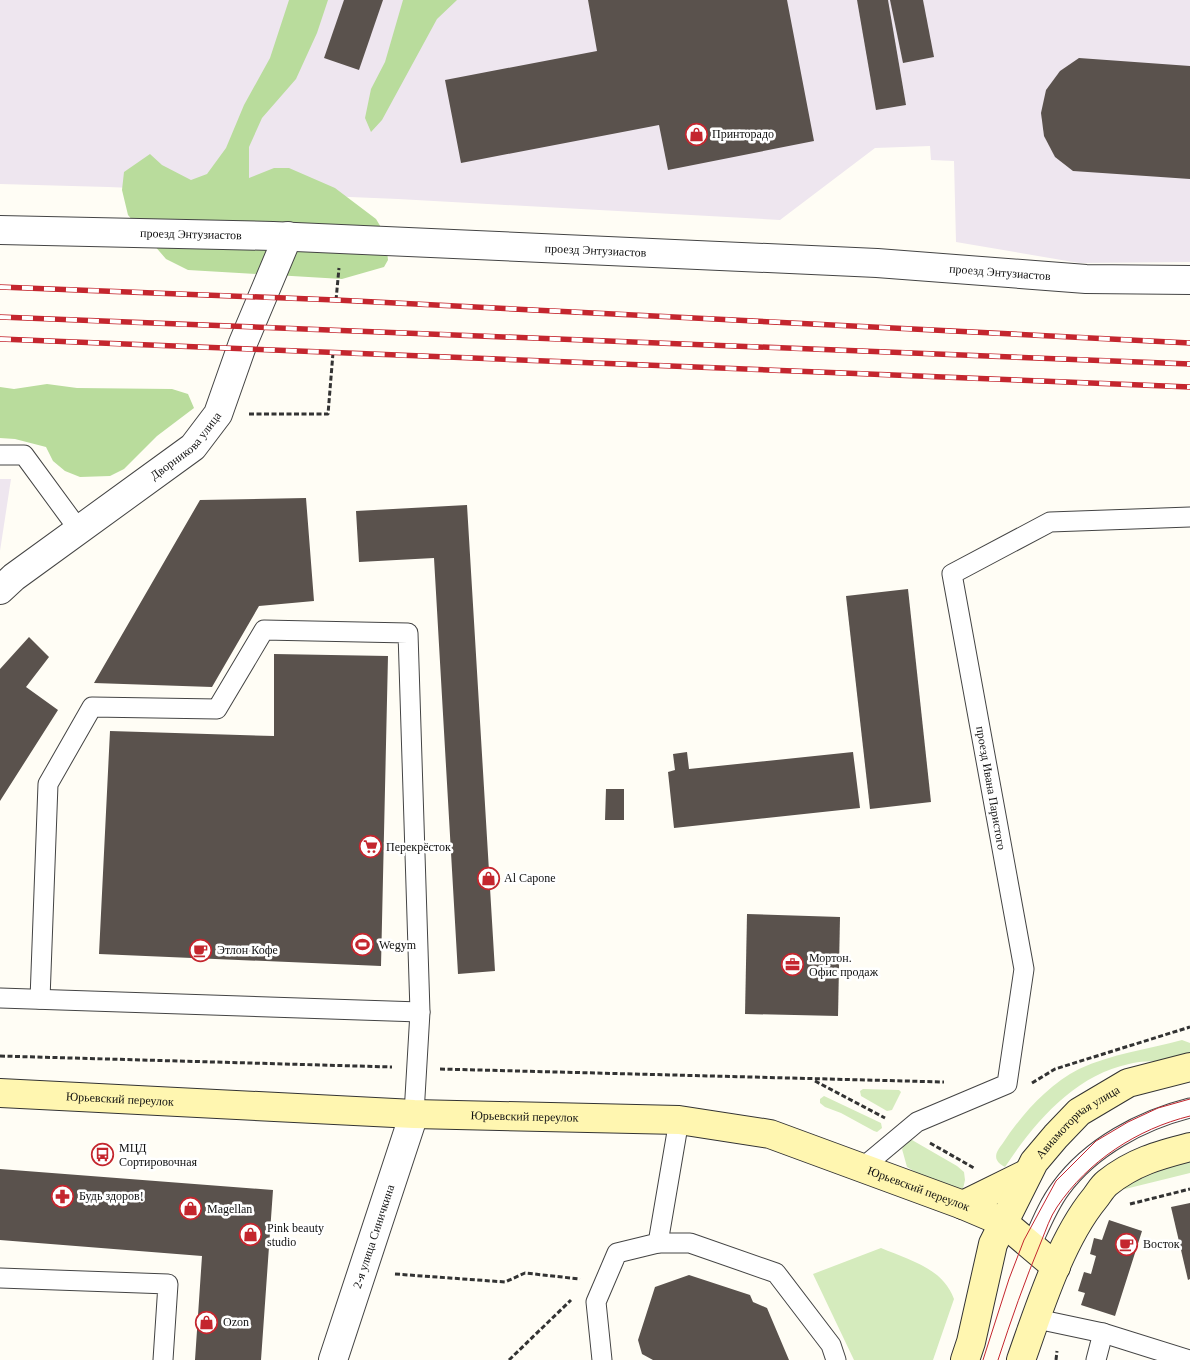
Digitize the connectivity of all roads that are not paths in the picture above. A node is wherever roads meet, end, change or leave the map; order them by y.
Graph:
1 (0, 230) edge
2 (288, 236) junction
3 (1190, 280) edge
4 (0, 455) edge
5 (1190, 517) edge
6 (79, 530) junction
7 (0, 590) edge
8 (0, 998) edge
9 (40, 999) junction
10 (420, 1012) junction
11 (1190, 1067) edge
12 (0, 1093) edge
13 (1190, 1108) edge
14 (414, 1114) junction
15 (679, 1120) junction
16 (1190, 1147) edge
17 (862, 1168) junction
18 (1028, 1173) junction
19 (964, 1205) junction
20 (1003, 1222) junction
21 (658, 1243) junction
22 (1031, 1246) junction
23 (1056, 1267) junction
24 (0, 1278) edge
25 (1037, 1318) junction
26 (1103, 1333) junction
27 (163, 1360) edge
28 (332, 1360) edge
29 (602, 1360) edge
30 (836, 1360) edge
31 (965, 1360) edge
32 (1021, 1360) edge
33 (1096, 1360) edge
34 (1189, 1360) edge

1 - 2 street, проезд Энтузиастов
2 - 3 street, проезд Энтузиастов
2 - 6 street, Дворникова улица
4 - 6 lane
5 - 17 lane, проезд Ивана Паристого
6 - 7 street, Дворникова улица
8 - 9 lane
9 - 10 lane
9 - 10 lane
10 - 14 lane
11 - 18 street, Авиамоторная улица
12 - 14 street, Юрьевский переулок
13 - 22 lane
14 - 15 street, Юрьевский переулок
14 - 28 street, 2-я улица Синичкина
15 - 17 street, Юрьевский переулок
15 - 21 lane
16 - 23 street
17 - 19 street, Юрьевский переулок
18 - 19 street, Юрьевский переулок
18 - 20 street, Авиамоторная улица
19 - 20 street
20 - 22 street
20 - 31 street, Авиамоторная улица
21 - 29 lane
21 - 30 lane
22 - 23 street
23 - 25 street
24 - 27 lane
25 - 26 lane
25 - 32 street
26 - 33 lane
26 - 34 lane

